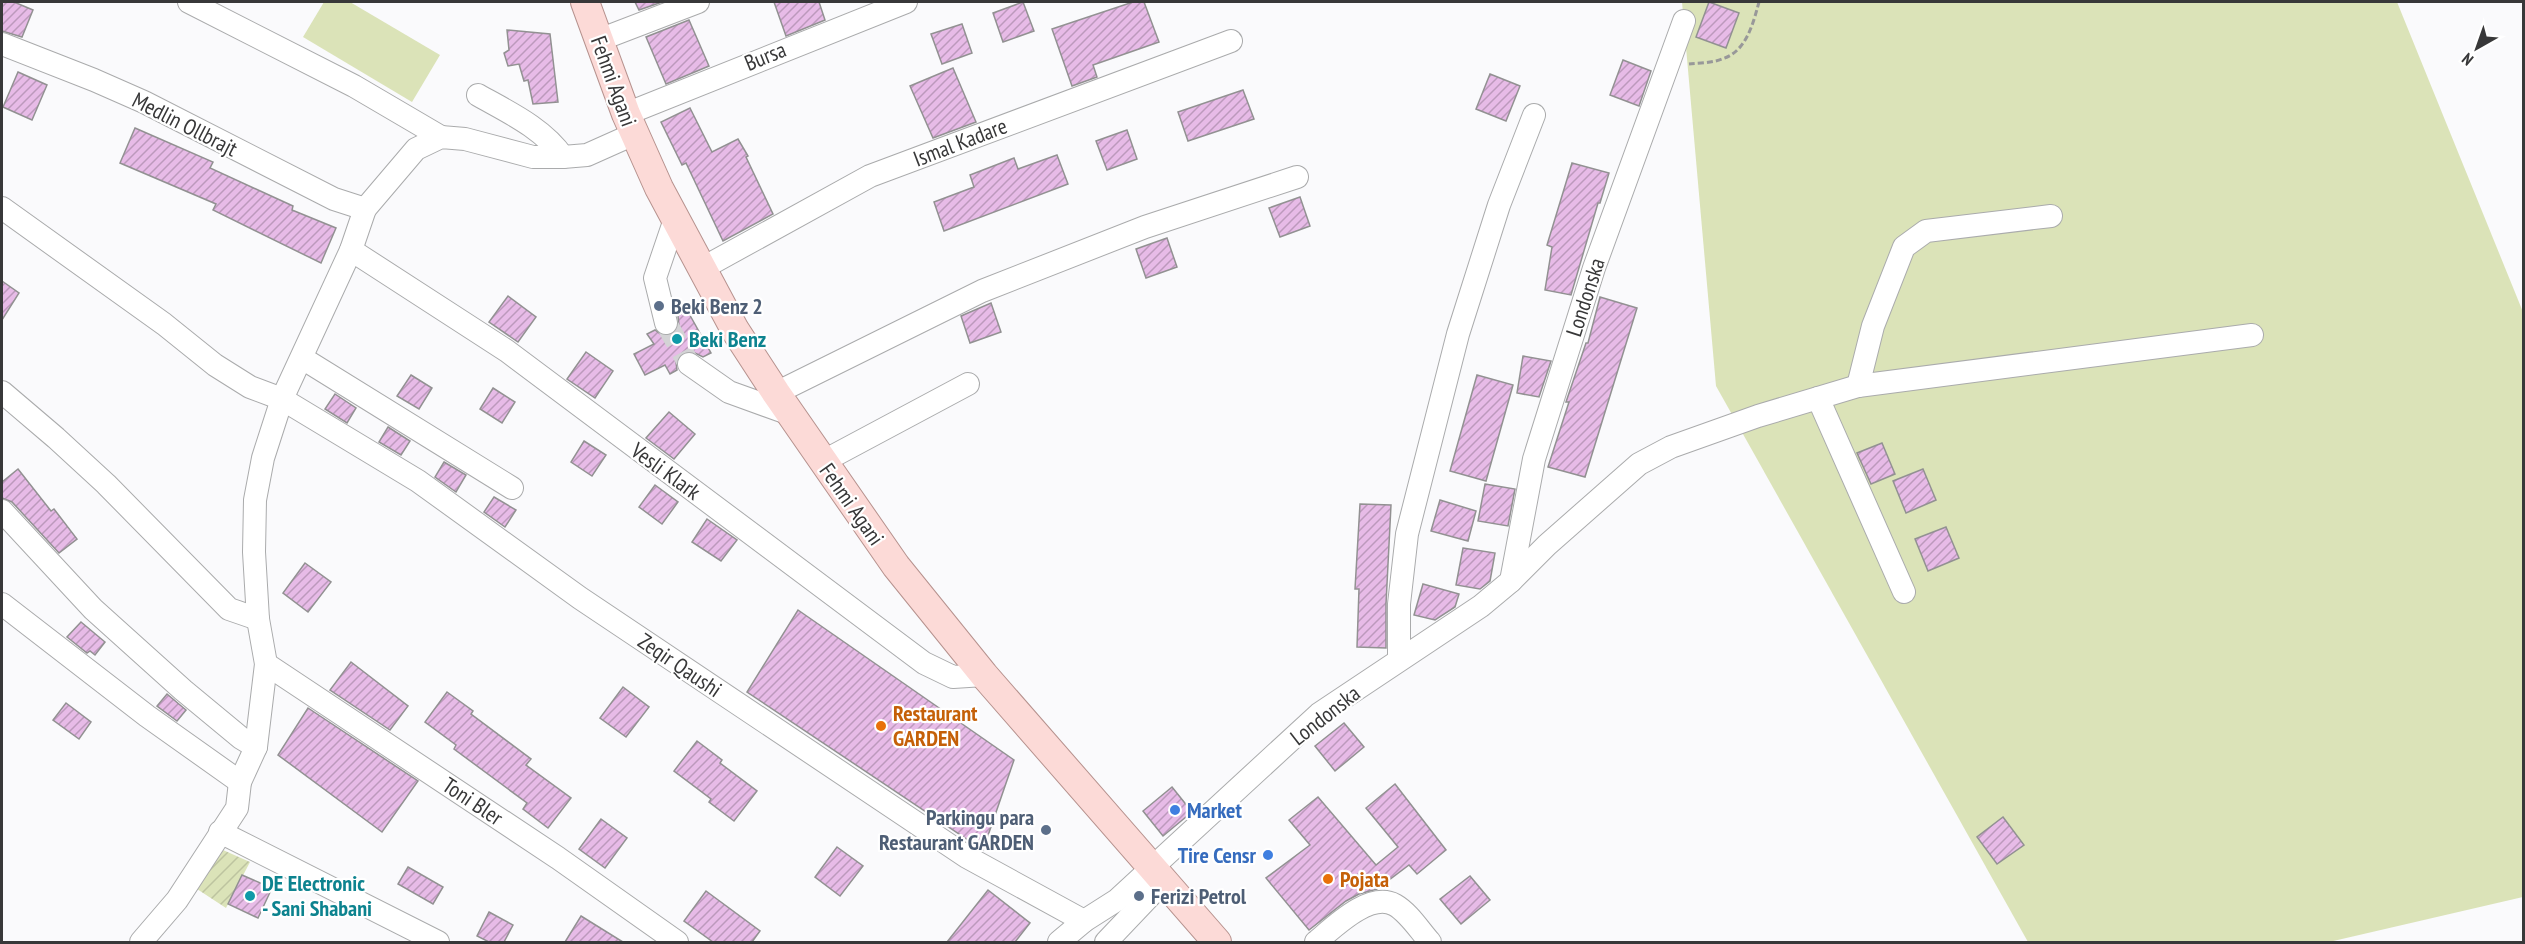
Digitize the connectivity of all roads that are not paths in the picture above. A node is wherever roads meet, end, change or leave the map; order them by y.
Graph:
1 (189, 2) edge
2 (585, 2) edge
3 (698, 2) edge
4 (906, 2) edge
5 (1684, 21) dead end
6 (599, 40) junction
7 (1231, 41) dead end
8 (2, 44) edge
9 (478, 96) dead end
10 (1534, 115) dead end
11 (630, 124) junction
12 (441, 136) junction
13 (563, 157) junction
14 (1297, 177) dead end
15 (2, 208) edge
16 (365, 209) junction
17 (2051, 216) dead end
18 (675, 219) junction
19 (351, 250) junction
20 (701, 269) junction
21 (666, 323) tunnel mouth
22 (2252, 335) dead end
23 (302, 358) junction
24 (689, 364) tunnel mouth
25 (968, 384) dead end
26 (1858, 386) junction
27 (2, 392) edge
28 (1818, 398) junction
29 (282, 399) junction
30 (783, 404) junction
31 (822, 462) junction
32 (512, 488) dead end
33 (2, 511) edge
34 (1511, 581) junction
35 (1904, 592) dead end
36 (2, 604) edge
37 (258, 619) junction
38 (1399, 660) junction
39 (266, 664) junction
40 (984, 675) junction
41 (256, 747) junction
42 (240, 782) junction
43 (220, 832) junction
44 (1159, 875) junction
45 (1084, 921) junction
46 (141, 942) edge
47 (438, 942) edge
48 (677, 942) edge
49 (1059, 942) edge
50 (1106, 942) edge
51 (1216, 942) edge
52 (1316, 942) edge
53 (1430, 942) edge

1 - 12 street
2 - 6 main road, Fehmi Agani
3 - 6 street
4 - 11 street, Bursa
5 - 34 street, Londonska
6 - 11 main road, Fehmi Agani
7 - 20 street, Ismal Kadare
8 - 16 street, Medlin Ollbrajt
9 - 13 street
10 - 38 street
11 - 13 street, Bursa
11 - 18 main road, Fehmi Agani
12 - 13 street, Bursa
12 - 16 street
14 - 30 street
15 - 29 street, Zeqir Qaushi
16 - 19 street
17 - 26 street
18 - 20 main road, Fehmi Agani
18 - 21 street
19 - 23 street
19 - 40 street, Vesli Klark
20 - 30 main road, Fehmi Agani
22 - 26 street, Londonska
23 - 29 street
23 - 32 street
24 - 30 street
25 - 31 street
26 - 28 street, Londonska
27 - 37 street
28 - 34 street, Londonska
28 - 35 street
29 - 37 street
29 - 45 street, Zeqir Qaushi
30 - 31 main road, Fehmi Agani
31 - 40 main road, Fehmi Agani
33 - 41 street
34 - 38 street, Londonska
36 - 42 street
37 - 39 street
38 - 44 street, Londonska
39 - 41 street
39 - 48 street, Toni Bler
40 - 44 main road, Fehmi Agani
41 - 42 street
42 - 43 street
43 - 46 street
43 - 47 street
44 - 45 street
44 - 50 street
44 - 51 main road, Fehmi Agani
45 - 49 street
52 - 53 street

